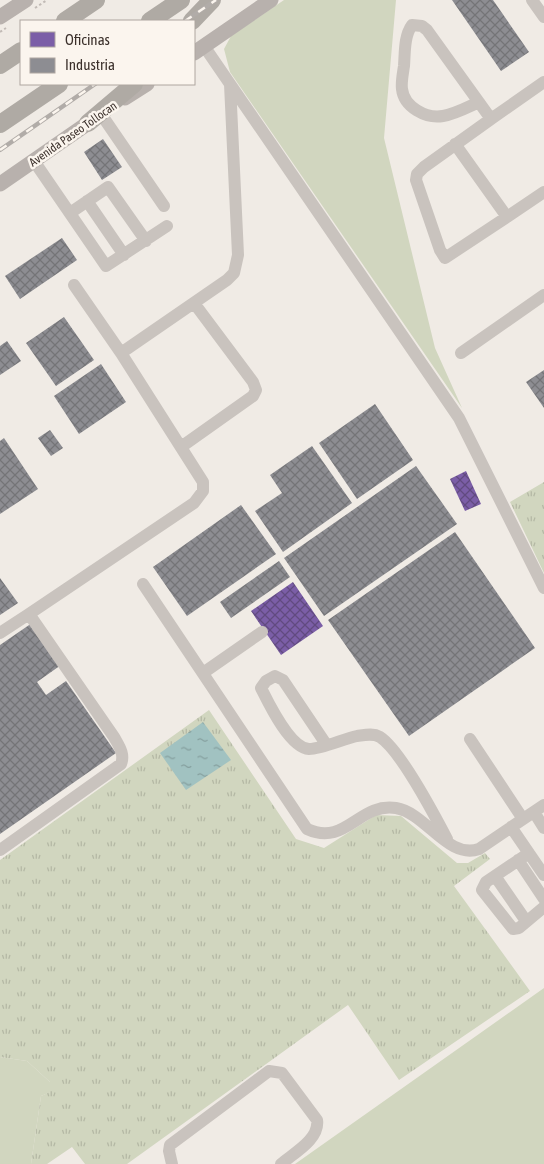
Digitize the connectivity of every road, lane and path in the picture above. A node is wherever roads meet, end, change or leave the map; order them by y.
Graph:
1 (26, 0) edge
2 (96, 0) edge
3 (181, 0) edge
4 (212, 0) edge
5 (271, 0) edge
6 (532, 0) edge
7 (544, 17) edge
8 (0, 18) edge
9 (66, 20) edge
10 (151, 20) edge
11 (193, 20) edge
12 (199, 50) edge
13 (20, 52) edge
14 (0, 65) edge
15 (544, 82) edge
16 (230, 84) junction
17 (58, 85) edge
18 (133, 85) edge
19 (145, 85) edge
20 (479, 102) junction
21 (94, 119) junction
22 (491, 119) junction
23 (0, 124) edge
24 (455, 144) junction
25 (34, 161) junction
26 (0, 184) edge
27 (544, 192) edge
28 (87, 202) junction
29 (164, 206) dead end
30 (70, 213) junction
31 (507, 217) junction
32 (167, 226) dead end
33 (146, 241) junction
34 (124, 255) junction
35 (74, 285) dead end
36 (544, 295) edge
37 (194, 303) junction
38 (121, 353) junction
39 (461, 353) dead end
40 (181, 447) junction
41 (143, 584) dead end
42 (544, 588) edge
43 (29, 614) junction
44 (262, 632) dead end
45 (0, 633) edge
46 (203, 673) junction
47 (470, 739) dead end
48 (326, 744) junction
49 (534, 812) edge
50 (511, 827) junction
51 (544, 828) edge
52 (450, 843) junction
53 (0, 850) edge
54 (529, 853) junction
55 (518, 860) junction
56 (544, 875) edge
57 (495, 876) junction
58 (544, 899) edge
59 (544, 907) edge
60 (526, 921) junction
61 (172, 1164) edge
62 (281, 1164) edge

1 - 8 main road
2 - 9 highway
3 - 10 highway
4 - 11 highway
5 - 12 main road
6 - 7 street
12 - 16 street
13 - 14 highway
15 - 22 street
16 - 37 street
16 - 42 street
17 - 23 highway
18 - 21 highway
19 - 21 main road, Avenida Paseo Tollocan
20 - 20 street
20 - 22 street
21 - 25 main road, Avenida Paseo Tollocan
21 - 29 street
22 - 24 street
24 - 31 street
24 - 31 street
25 - 26 main road, Avenida Paseo Tollocan
25 - 30 street
27 - 31 street
28 - 30 street
28 - 33 street
28 - 34 street
30 - 34 street
32 - 33 street
33 - 34 street
35 - 38 street
36 - 39 street
37 - 38 street
37 - 40 street
38 - 40 street
40 - 43 street
41 - 46 street
43 - 45 street
43 - 53 street
44 - 46 street
46 - 52 street
47 - 49 street
48 - 48 street
48 - 52 street
49 - 50 street
49 - 51 street
50 - 52 street
50 - 54 street
54 - 55 street
54 - 56 street
55 - 57 street
55 - 58 street
57 - 60 street
57 - 60 street
59 - 60 street
61 - 62 street

